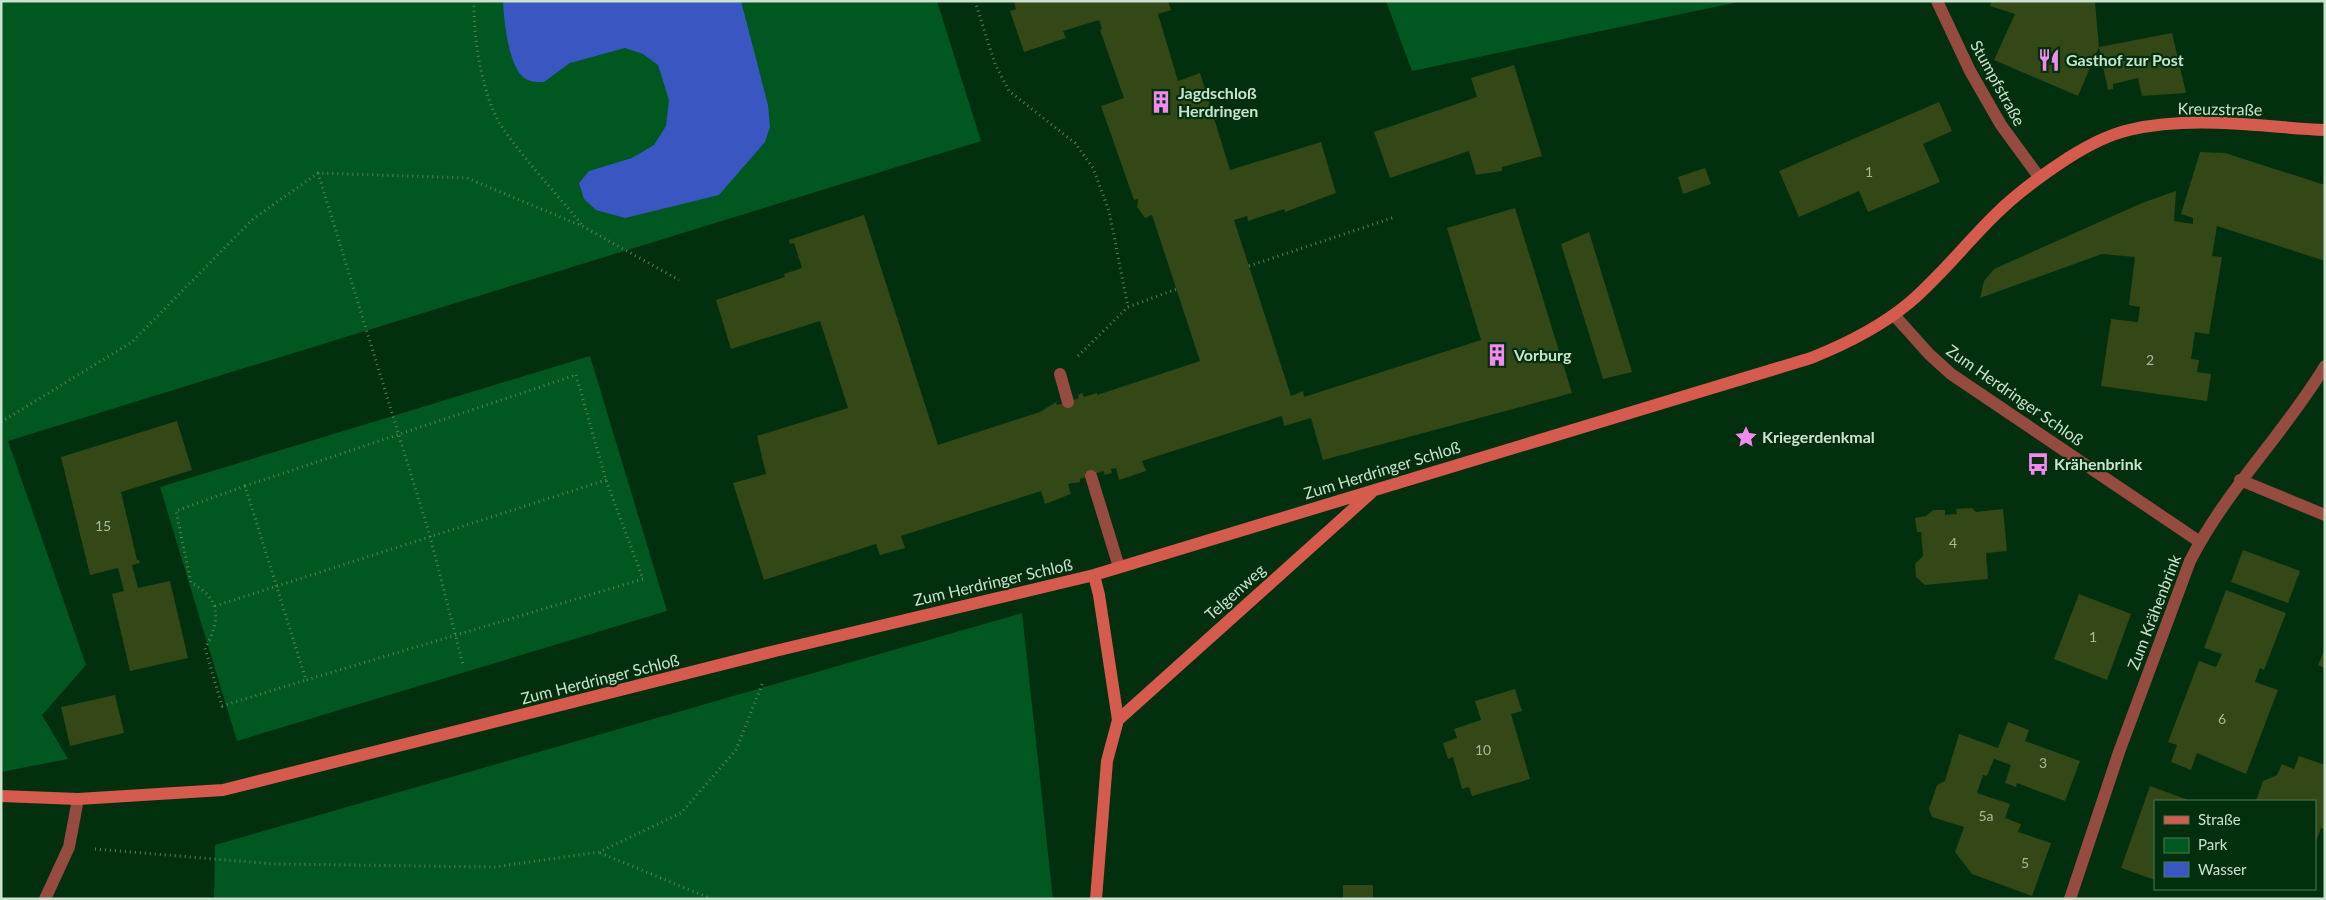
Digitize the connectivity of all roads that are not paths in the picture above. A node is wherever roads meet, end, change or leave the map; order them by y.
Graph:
1 (1937, 1) edge
2 (2325, 130) edge
3 (2039, 177) junction
4 (2014, 196) joint
5 (1894, 315) junction
6 (2325, 366) edge
7 (1060, 374) road end
8 (1068, 402) dead end
9 (1091, 476) dead end
10 (2240, 480) junction
11 (1375, 490) junction
12 (2325, 515) edge
13 (2200, 542) junction
14 (1119, 567) junction
15 (1094, 574) junction
16 (1118, 720) junction
17 (1, 796) edge
18 (78, 799) junction
19 (45, 899) edge
20 (1096, 899) edge
21 (2070, 899) edge

1 - 3 street, Stumpfstraße
2 - 3 main road, Kreuzstraße
3 - 4 main road, Kreuzstraße
4 - 5 main road, Zum Herdringer Schloß
5 - 11 main road, Zum Herdringer Schloß
5 - 13 street, Zum Herdringer Schloß
6 - 10 street, Zum Krähenbrink
7 - 8 street
9 - 14 street
10 - 12 street
10 - 13 street, Zum Krähenbrink
11 - 14 main road, Zum Herdringer Schloß
11 - 16 main road, Telgenweg
13 - 21 street, Zum Krähenbrink
14 - 15 main road, Zum Herdringer Schloß
15 - 16 main road
15 - 18 main road, Zum Herdringer Schloß
16 - 20 main road
17 - 18 main road, Zum Herdringer Schloß
18 - 19 street

